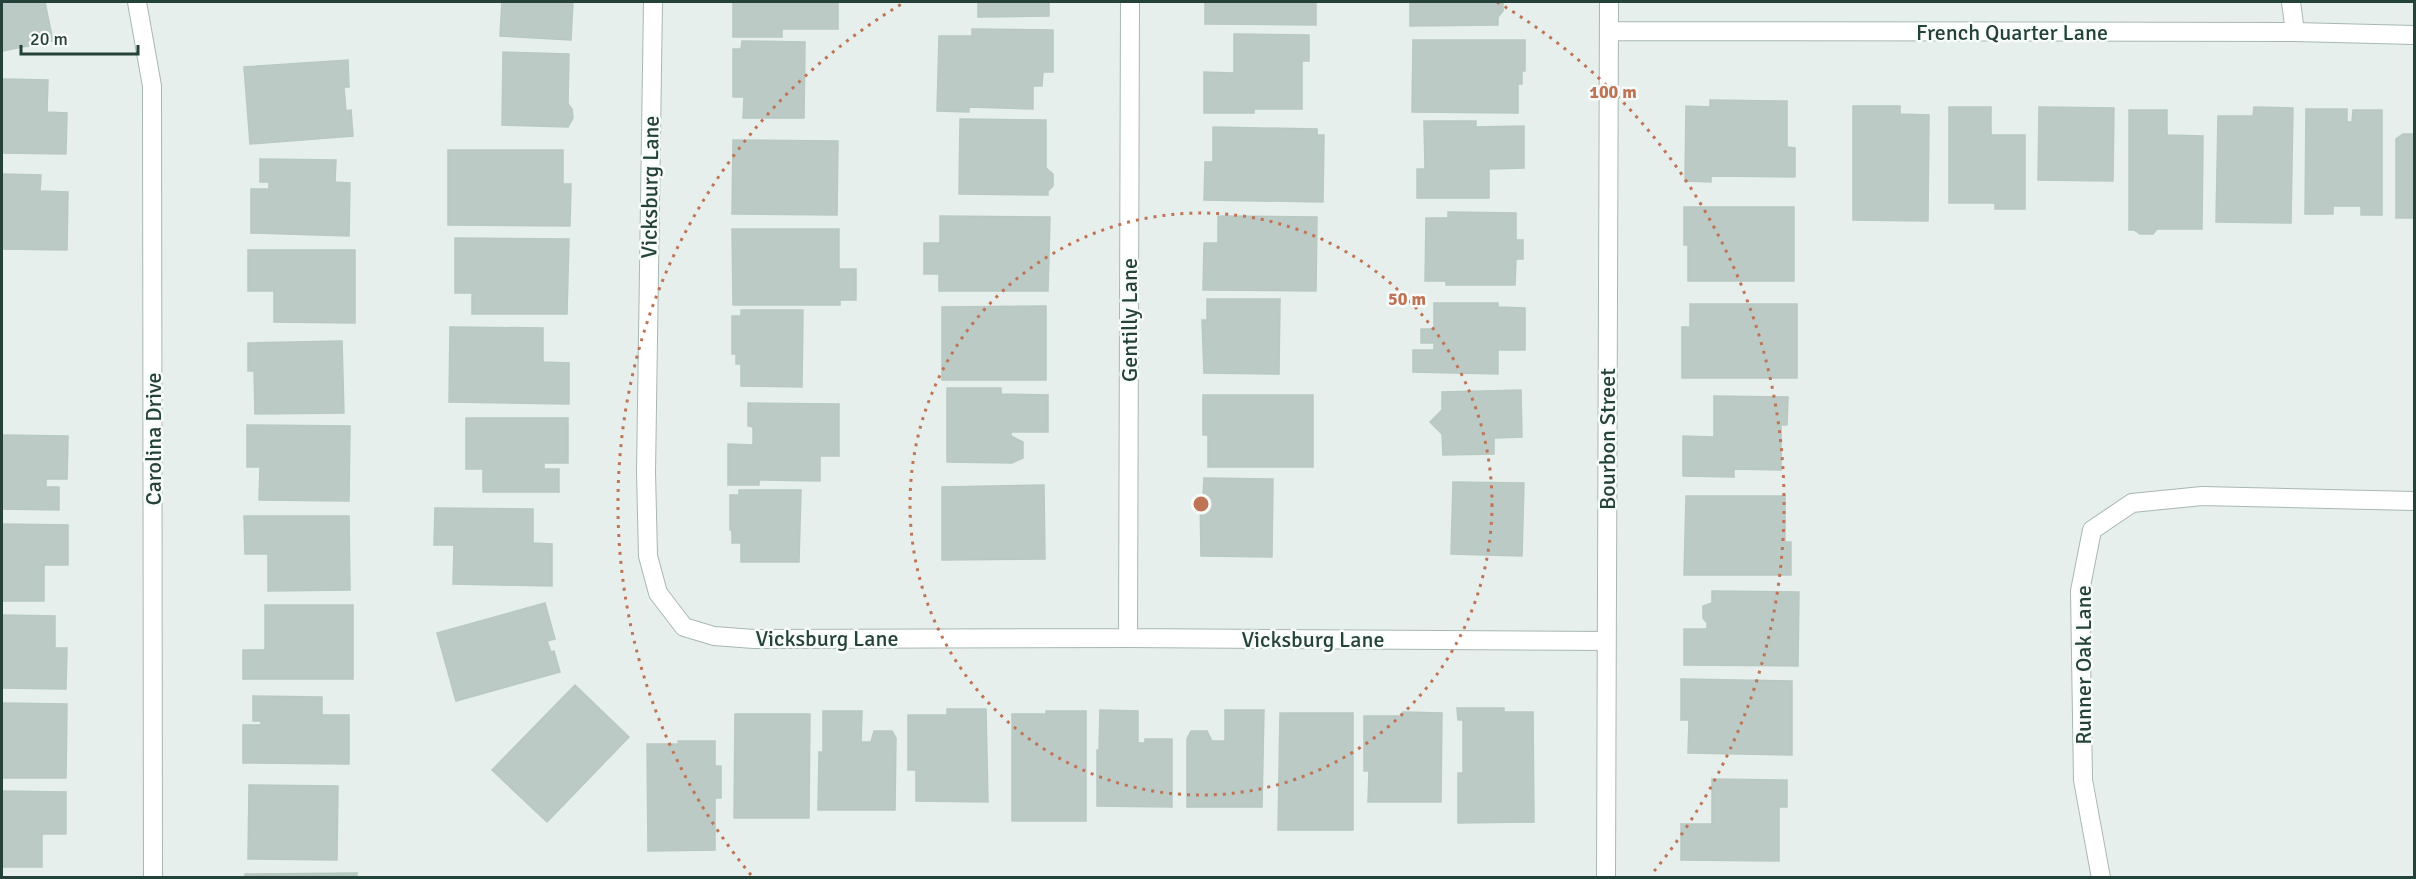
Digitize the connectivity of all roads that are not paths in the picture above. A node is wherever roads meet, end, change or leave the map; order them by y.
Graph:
1 (137, 2) edge
2 (653, 2) edge
3 (1130, 2) edge
4 (1609, 2) edge
5 (2291, 2) edge
6 (1609, 31) junction
7 (2295, 32) junction
8 (2415, 35) edge
9 (2415, 501) edge
10 (1128, 638) junction
11 (1606, 641) junction
12 (153, 878) edge
13 (1606, 878) edge
14 (2101, 878) edge

1 - 12 street, Carolina Drive
2 - 10 street, Vicksburg Lane
3 - 10 street, Gentilly Lane
4 - 6 street, Bourbon Street
5 - 7 street
6 - 7 street, French Quarter Lane
6 - 11 street, Bourbon Street
7 - 8 street, French Quarter Lane
9 - 14 street, Runner Oak Lane
10 - 11 street, Vicksburg Lane
11 - 13 street, Bourbon Street

